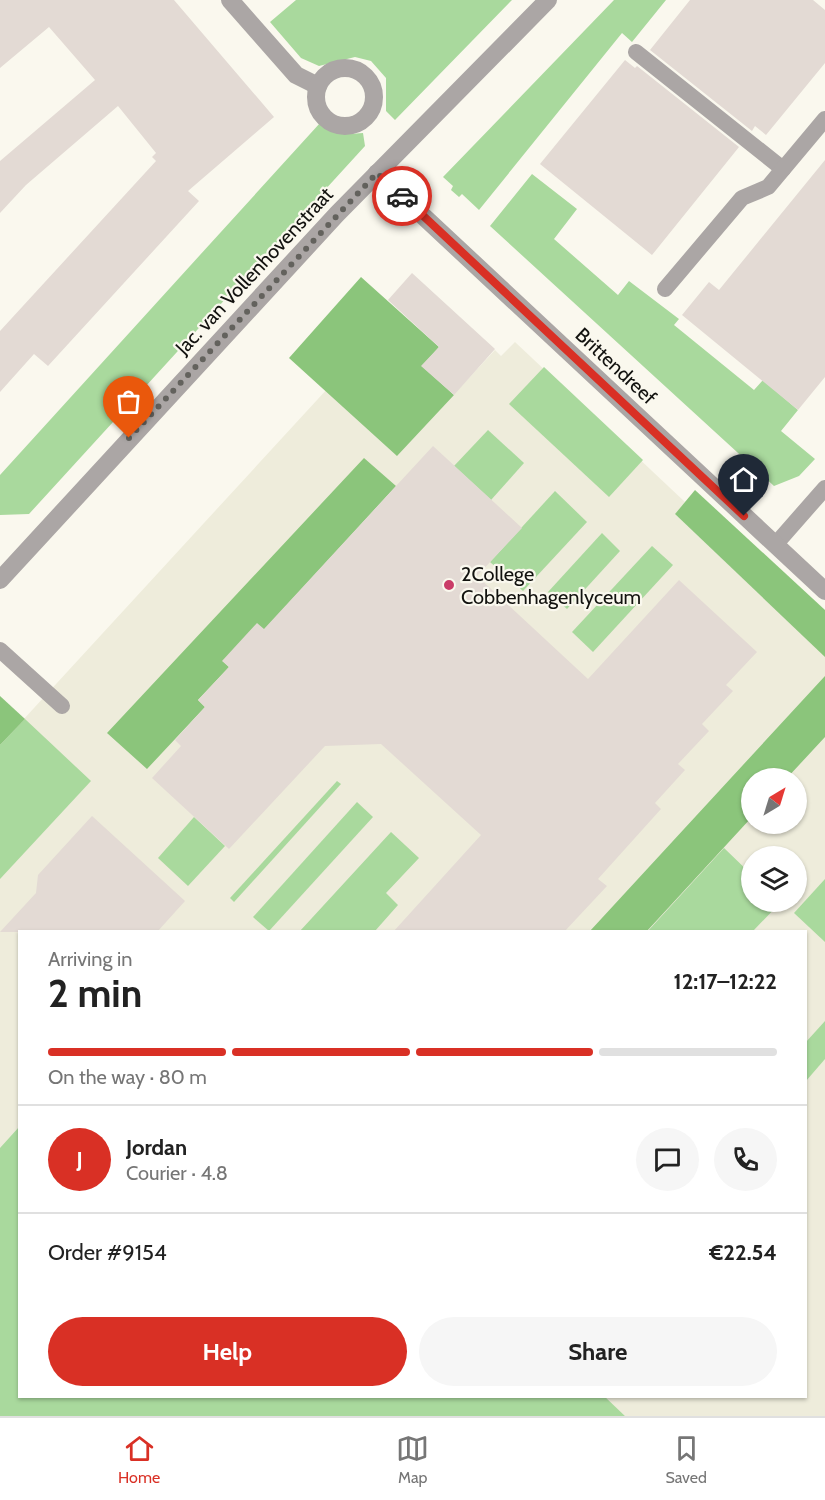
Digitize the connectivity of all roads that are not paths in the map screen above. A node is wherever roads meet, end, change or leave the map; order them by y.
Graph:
1 (230, 0) edge
2 (548, 0) edge
3 (636, 52) dead end
4 (318, 86) dead end
5 (825, 119) edge
6 (783, 169) junction
7 (377, 173) junction
8 (665, 289) dead end
9 (825, 488) edge
10 (775, 545) junction
11 (0, 553) edge
12 (13, 566) junction
13 (0, 580) edge
14 (825, 591) edge
15 (0, 650) edge
16 (62, 706) dead end

1 - 4 street
2 - 7 street, Jac. van Vollenhovenstraat
3 - 6 lane
5 - 6 lane
6 - 8 lane
7 - 10 street, Brittendreef
7 - 12 street, Jac. van Vollenhovenstraat
9 - 10 lane
10 - 14 street, Brittendreef
11 - 12 street
12 - 13 street, Jac. van Vollenhovenstraat
15 - 16 lane

